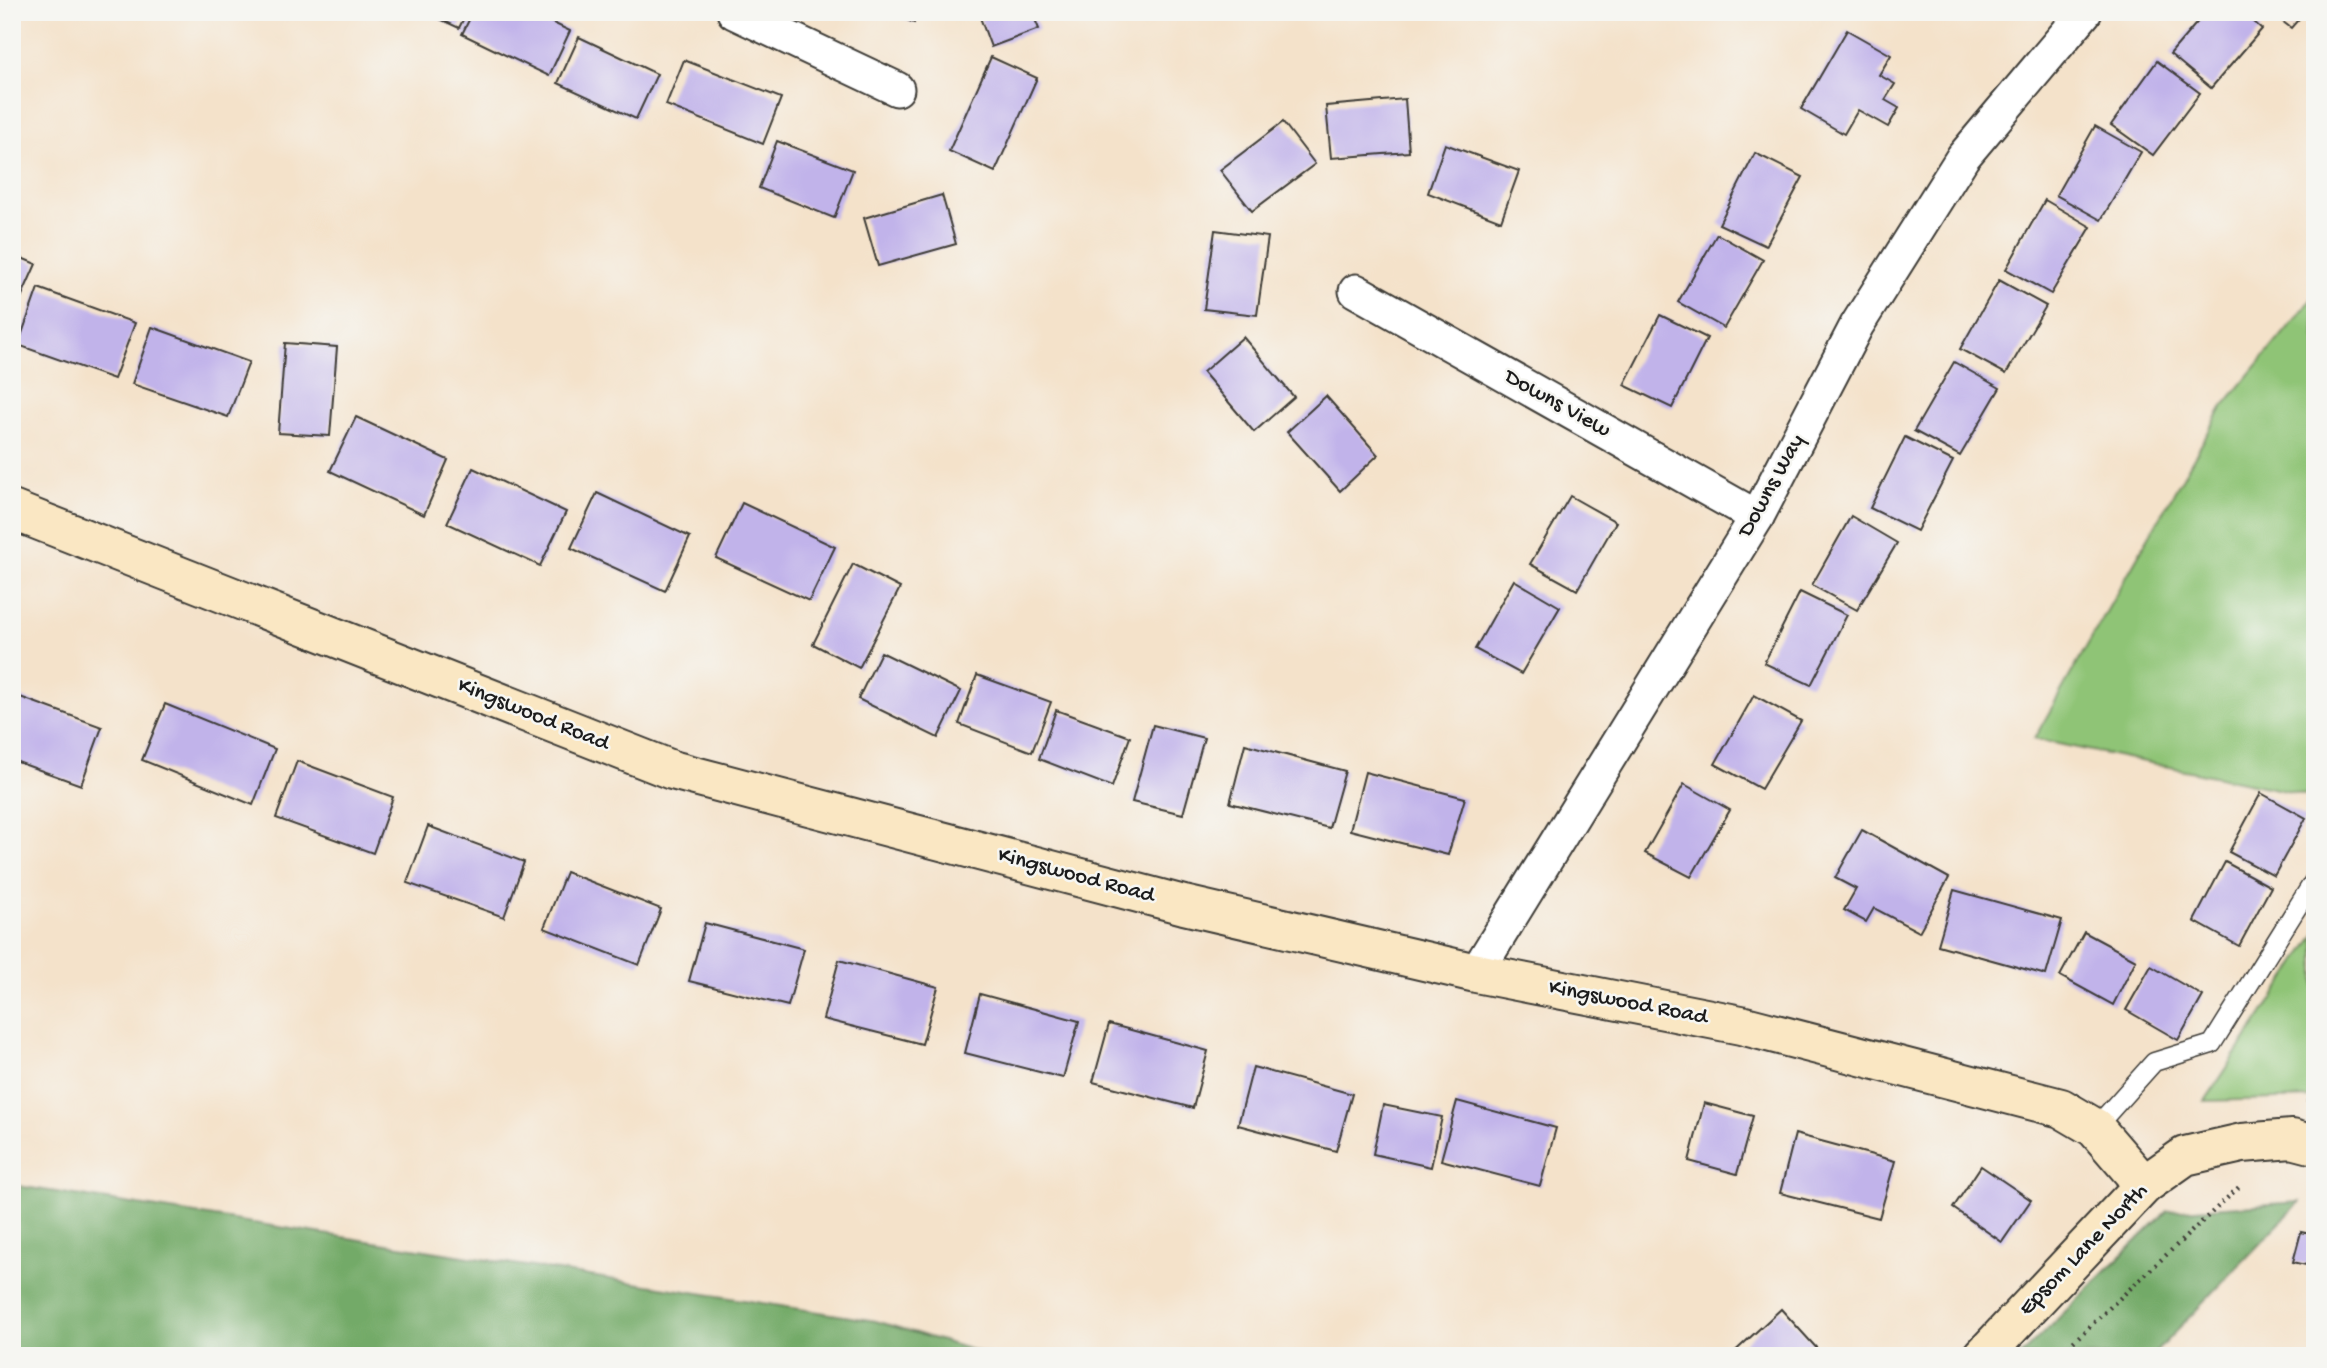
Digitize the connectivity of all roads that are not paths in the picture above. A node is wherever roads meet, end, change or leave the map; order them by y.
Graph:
1 (734, 12) edge
2 (2085, 12) edge
3 (897, 89) dead end
4 (1356, 292) dead end
5 (12, 510) edge
6 (1757, 517) junction
7 (2315, 880) edge
8 (1476, 973) junction
9 (2095, 1128) junction
10 (2315, 1145) edge
11 (2144, 1185) junction
12 (1983, 1356) edge

1 - 3 street
2 - 6 street, Downs Way
4 - 6 street, Downs View
5 - 8 street, Kingswood Road
6 - 8 street, Downs Way
7 - 9 lane
8 - 9 street, Kingswood Road
9 - 11 street, Kingswood Road
10 - 11 street, Epsom Lane North
11 - 12 street, Epsom Lane North

